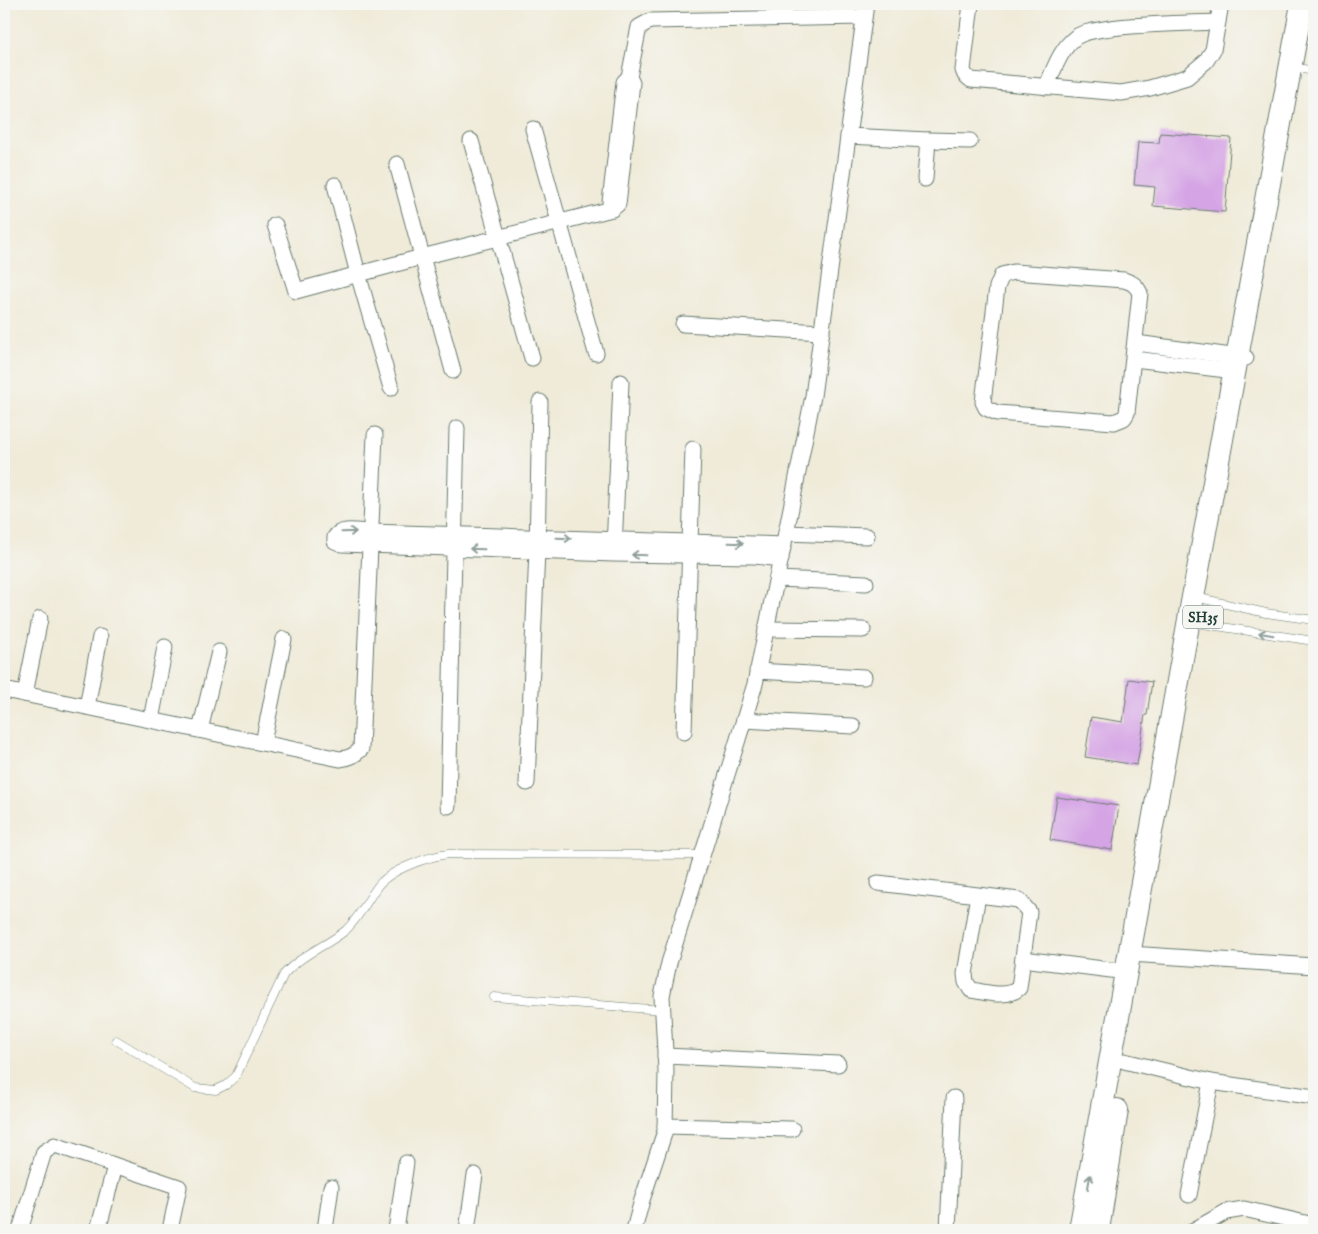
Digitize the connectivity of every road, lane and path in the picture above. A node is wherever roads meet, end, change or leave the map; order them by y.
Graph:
1 (971, 4) edge
2 (1221, 4) edge
3 (1302, 4) edge
4 (1312, 4) edge
5 (865, 10) edge
6 (1218, 22) junction
7 (1302, 69) edge
8 (1046, 87) junction
9 (533, 129) dead end
10 (848, 136) junction
11 (928, 140) junction
12 (471, 141) dead end
13 (970, 141) dead end
14 (397, 164) dead end
15 (925, 179) dead end
16 (335, 185) dead end
17 (560, 222) junction
18 (275, 225) dead end
19 (497, 238) junction
20 (422, 257) junction
21 (358, 274) junction
22 (684, 324) dead end
23 (822, 332) junction
24 (1136, 344) junction
25 (1183, 350) junction
26 (596, 353) dead end
27 (532, 358) dead end
28 (1134, 359) junction
29 (1240, 362) junction
30 (1182, 365) junction
31 (453, 371) dead end
32 (622, 382) dead end
33 (391, 388) dead end
34 (540, 402) dead end
35 (457, 428) dead end
36 (375, 435) dead end
37 (693, 449) dead end
38 (867, 536) dead end
39 (370, 538) junction
40 (455, 541) junction
41 (537, 544) junction
42 (783, 545) junction
43 (614, 547) junction
44 (688, 549) junction
45 (776, 579) junction
46 (866, 584) dead end
47 (1200, 598) junction
48 (40, 619) dead end
49 (1314, 620) edge
50 (1195, 623) junction
51 (766, 629) junction
52 (863, 630) dead end
53 (100, 637) dead end
54 (284, 638) dead end
55 (1314, 641) edge
56 (166, 647) dead end
57 (219, 652) dead end
58 (757, 671) junction
59 (864, 677) dead end
60 (4, 690) edge
61 (25, 694) junction
62 (87, 707) junction
63 (151, 720) junction
64 (744, 720) junction
65 (853, 726) dead end
66 (200, 730) junction
67 (684, 732) dead end
68 (263, 743) junction
69 (527, 783) dead end
70 (448, 806) dead end
71 (702, 855) junction
72 (878, 883) dead end
73 (978, 895) junction
74 (1023, 958) junction
75 (1132, 960) junction
76 (1314, 966) edge
77 (494, 996) dead end
78 (663, 1010) junction
79 (116, 1040) dead end
80 (665, 1056) junction
81 (1124, 1061) junction
82 (838, 1064) dead end
83 (1211, 1082) junction
84 (1314, 1097) edge
85 (954, 1098) dead end
86 (665, 1126) junction
87 (792, 1129) dead end
88 (406, 1163) dead end
89 (115, 1166) junction
90 (475, 1175) dead end
91 (331, 1187) dead end
92 (1189, 1195) dead end
93 (1314, 1225) edge
94 (20, 1230) edge
95 (98, 1230) edge
96 (170, 1230) edge
97 (325, 1230) edge
98 (396, 1230) edge
99 (467, 1230) edge
100 (634, 1230) edge
101 (948, 1230) edge
102 (1080, 1230) edge
103 (1098, 1230) edge
104 (1194, 1230) edge

1 - 8 street
2 - 6 street
3 - 7 main road
4 - 7 main road, SH35
5 - 10 street
5 - 17 street
6 - 8 street
6 - 8 street
7 - 29 main road, SH35
9 - 17 street
10 - 11 street
10 - 23 street
11 - 13 street
11 - 15 street
12 - 19 street
14 - 20 street
16 - 21 street
17 - 19 street
17 - 26 street
18 - 21 street
19 - 20 street
19 - 27 street
20 - 21 street
20 - 31 street
21 - 33 street
22 - 23 street
23 - 42 street
24 - 25 street
24 - 28 street
24 - 28 street
25 - 29 street
25 - 30 street
28 - 30 street
29 - 30 street
29 - 47 main road, SH35
32 - 43 street
34 - 41 street
35 - 40 street
36 - 39 street
37 - 44 street
38 - 42 street
39 - 40 street
39 - 68 street
40 - 41 street
40 - 70 street
41 - 43 street
41 - 69 street
42 - 44 street
42 - 45 street
43 - 44 street
44 - 67 street
45 - 46 street
45 - 51 street
47 - 49 lane
47 - 50 main road, SH35
48 - 61 street
55 -> 50 lane
50 - 75 main road, SH35
51 - 52 street
51 - 58 street
53 - 62 street
54 - 68 street
56 - 63 street
57 - 66 street
58 - 59 street
58 - 64 street
60 - 61 street
61 - 62 street
62 - 63 street
63 - 66 street
64 - 65 street
64 - 71 street
66 - 68 street
71 - 78 street
71 - 79 lane
72 - 73 street
73 - 74 street
73 - 74 street
74 - 75 street
75 - 76 street
75 - 81 main road, SH35
102 -> 75 main road
77 - 78 lane
78 - 80 street
80 - 82 street
80 - 86 street
81 - 83 street
81 - 103 main road, SH35
83 - 84 street
83 - 92 street
85 - 101 street
86 - 87 street
86 - 100 street
88 - 98 street
89 - 94 street
89 - 95 street
89 - 96 street
90 - 99 street
91 - 97 street
93 - 104 street

